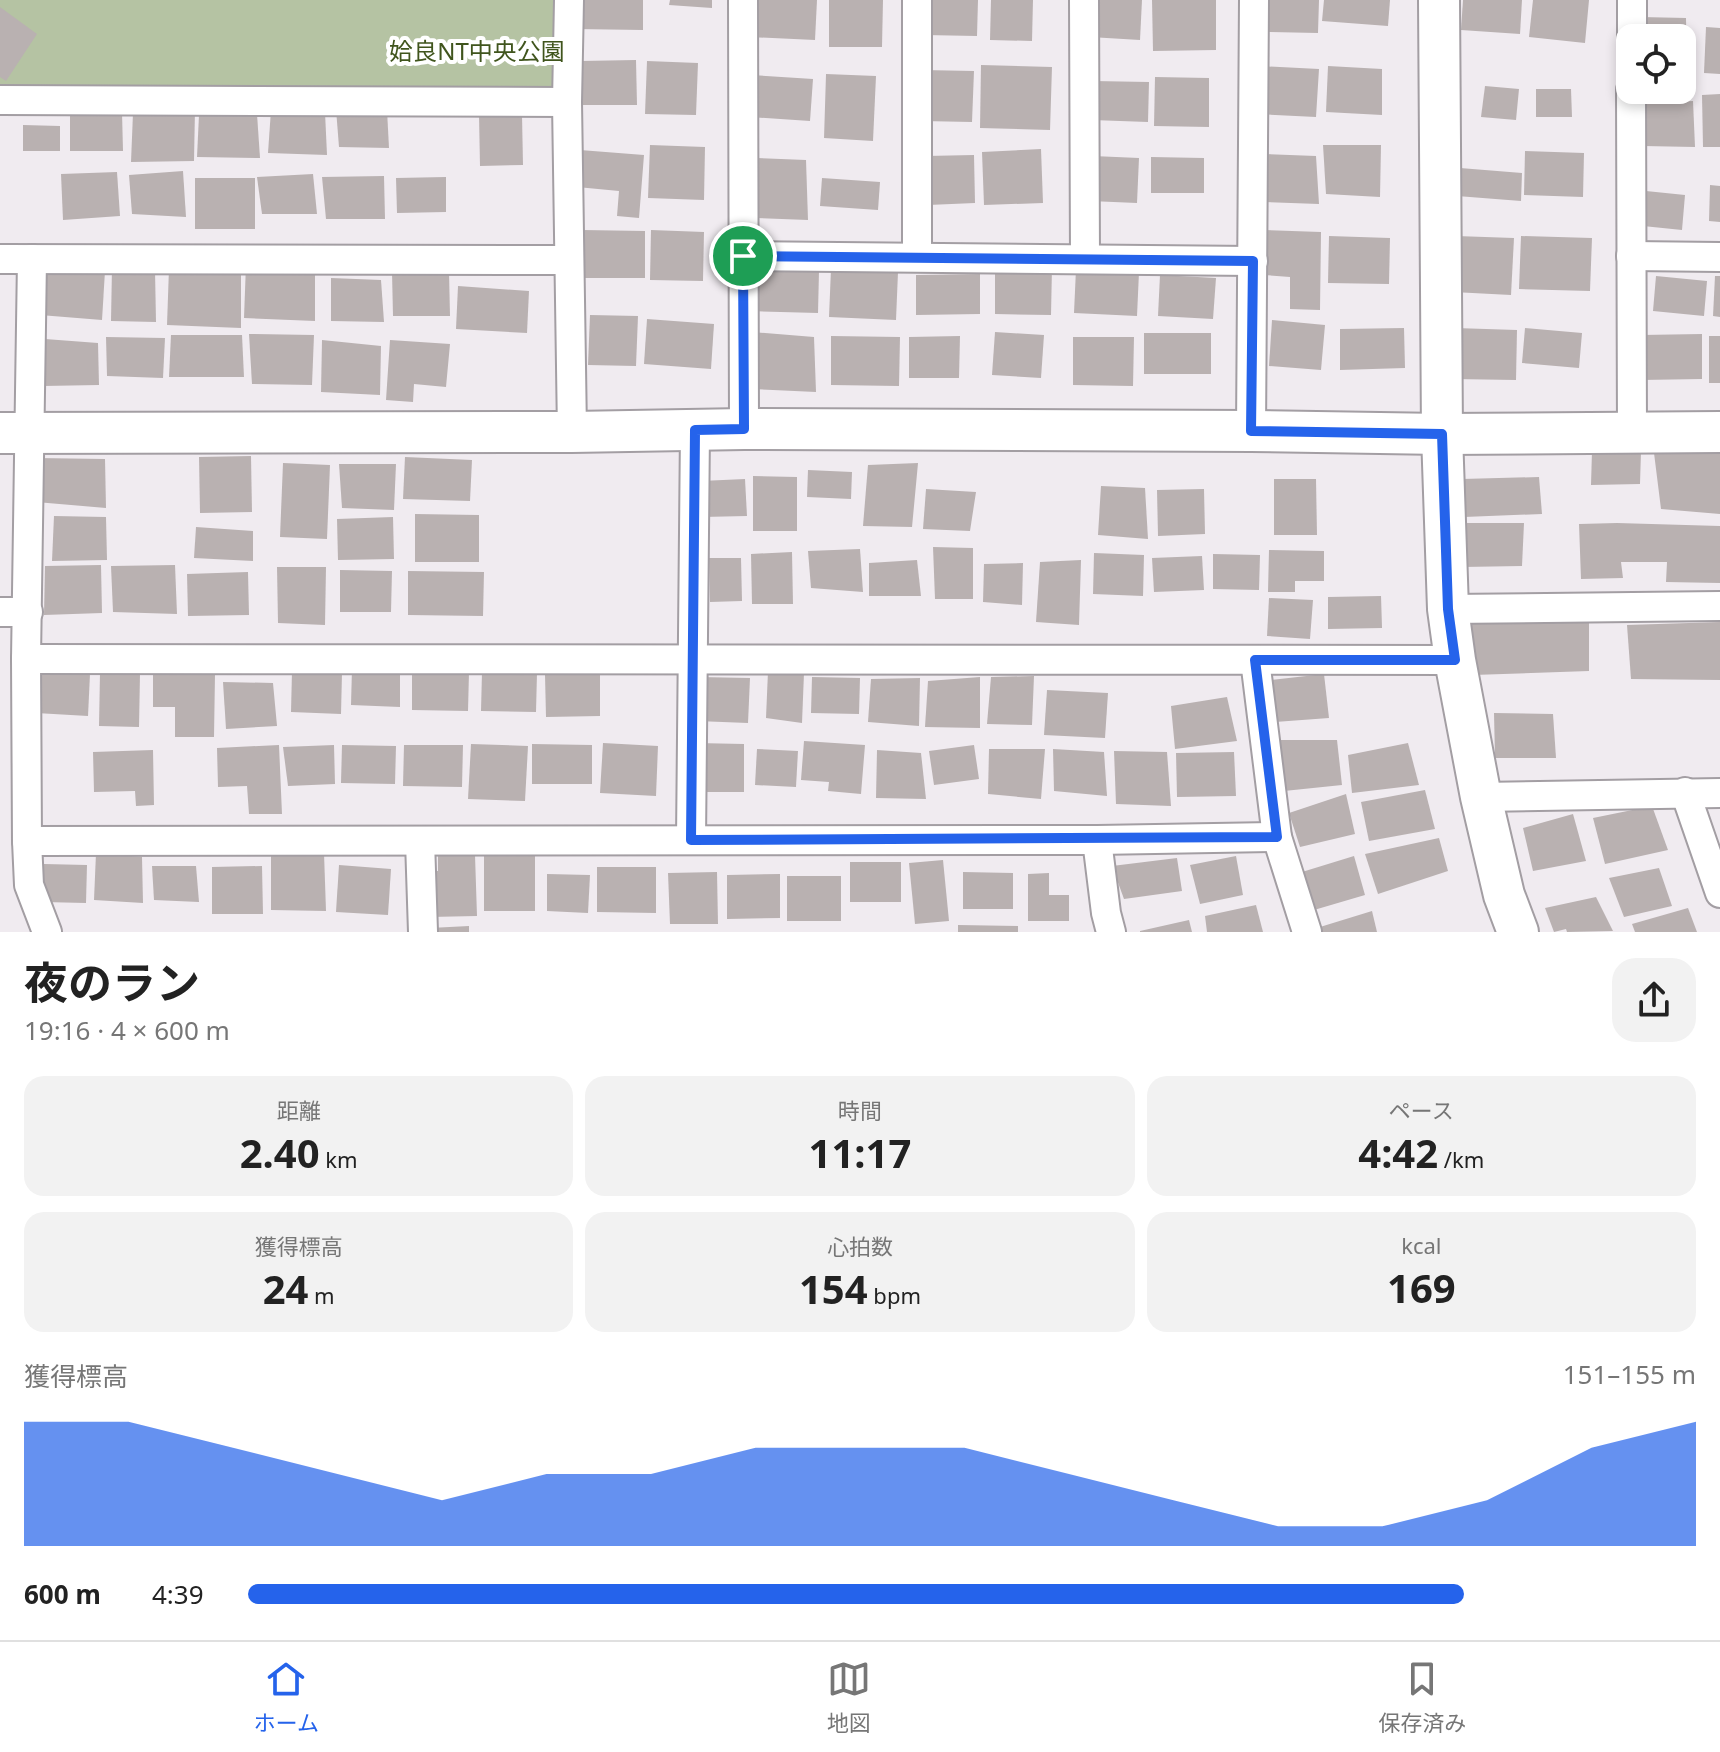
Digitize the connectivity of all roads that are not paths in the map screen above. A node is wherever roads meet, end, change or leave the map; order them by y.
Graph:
1 (569, 0) edge
2 (743, 0) edge
3 (917, 0) edge
4 (1084, 0) edge
5 (1254, 0) edge
6 (1439, 0) edge
7 (1632, 0) edge
8 (1632, 24) edge
9 (0, 100) edge
10 (567, 102) junction
11 (1631, 104) edge
12 (743, 256) junction
13 (1631, 256) junction
14 (917, 257) junction
15 (1720, 257) edge
16 (0, 259) edge
17 (32, 259) junction
18 (1085, 259) junction
19 (568, 260) junction
20 (1253, 261) junction
21 (744, 429) junction
22 (695, 430) junction
23 (1251, 431) junction
24 (572, 432) junction
25 (1632, 432) junction
26 (1720, 432) edge
27 (15, 433) edge
28 (1442, 434) junction
29 (1720, 606) edge
30 (1448, 609) junction
31 (14, 612) edge
32 (26, 659) junction
33 (691, 659) junction
34 (1255, 660) junction
35 (1455, 660) junction
36 (1685, 792) junction
37 (1720, 793) edge
38 (1481, 797) junction
39 (1277, 837) junction
40 (691, 840) junction
41 (1097, 840) junction
42 (27, 841) junction
43 (420, 841) junction
44 (1720, 893) edge
45 (47, 932) edge
46 (423, 932) edge
47 (1111, 932) edge
48 (1307, 932) edge
49 (1518, 932) edge

1 - 10 street
2 - 12 street
3 - 14 street
4 - 18 street
5 - 20 street
6 - 28 street
7 - 8 street
9 - 10 street
10 - 19 street
11 - 13 street
12 - 14 street
12 - 21 street
13 - 15 street
13 - 25 street
14 - 18 street
16 - 17 street
17 - 19 street
17 - 27 street
18 - 20 street
19 - 24 street
20 - 23 street
21 - 22 street
21 - 23 street
22 - 24 street
22 - 33 street
23 - 28 street
24 - 27 street
25 - 26 street
25 - 28 street
27 - 31 street
28 - 30 street
29 - 30 street
30 - 35 street
31 - 32 street
32 - 33 street
32 - 42 street
33 - 34 street
33 - 40 street
34 - 35 street
34 - 39 street
35 - 38 street
36 - 37 street
36 - 38 street
36 - 44 street
38 - 49 street
39 - 41 street
39 - 48 street
40 - 41 street
40 - 43 street
41 - 47 street
42 - 43 street
42 - 45 street
43 - 46 street

